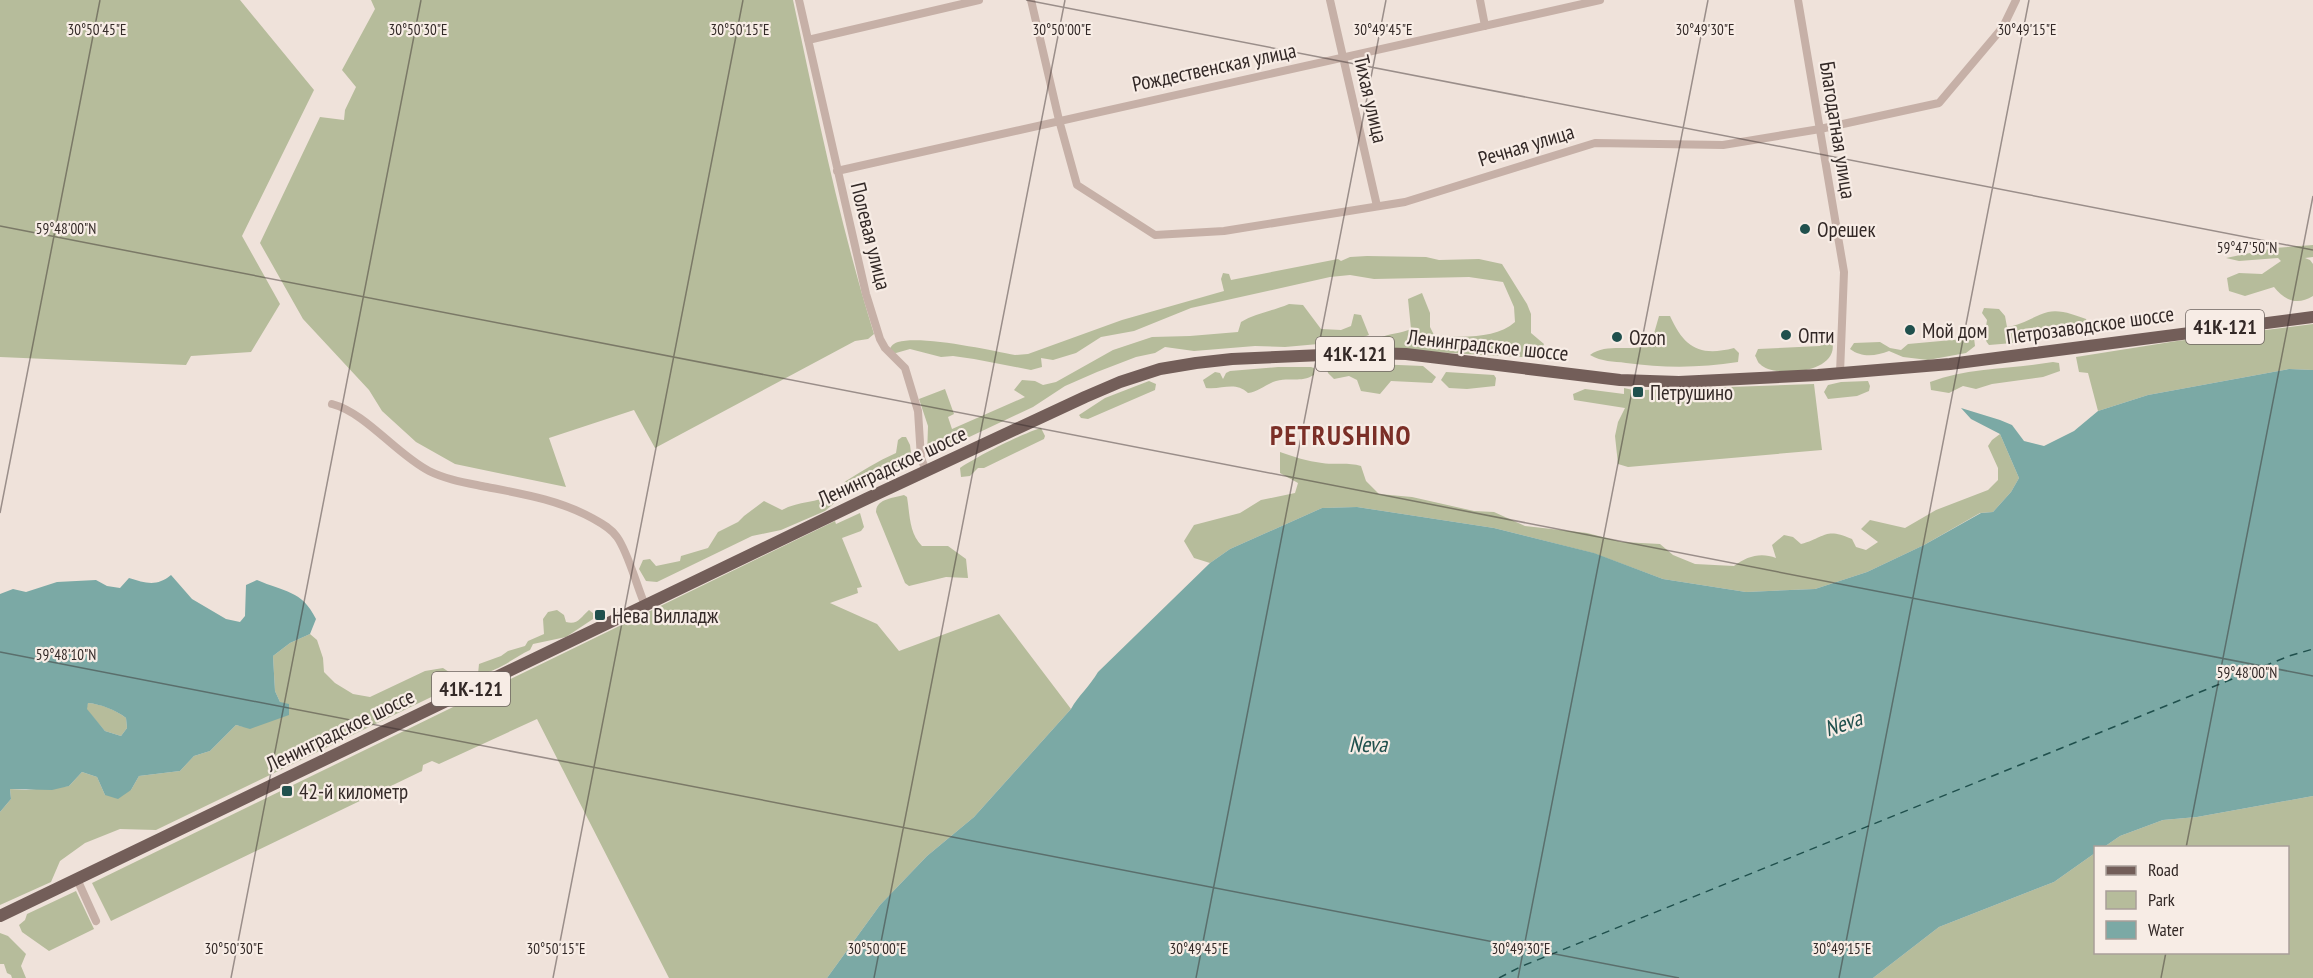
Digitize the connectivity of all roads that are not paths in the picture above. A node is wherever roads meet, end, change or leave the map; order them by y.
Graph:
1 (799, 0) edge
2 (979, 0) edge
3 (1031, 0) edge
4 (1330, 0) edge
5 (1479, 0) edge
6 (1600, 0) edge
7 (1798, 0) edge
8 (2016, 0) edge
9 (1485, 26) junction
10 (808, 40) junction
11 (1343, 57) junction
12 (1059, 120) junction
13 (1820, 129) junction
14 (837, 171) junction
15 (1377, 206) junction
16 (2313, 316) edge
17 (1871, 370) joint
18 (1840, 373) junction
19 (332, 404) dead end
20 (926, 471) junction
21 (645, 605) junction
22 (77, 879) junction
23 (0, 915) edge
24 (96, 921) dead end

1 - 10 street, Полевая улица
2 - 10 street
3 - 12 street, Речная улица
4 - 11 street, Тихая улица
5 - 9 street
6 - 9 street, Рождественская улица
7 - 13 street, Благодатная улица
8 - 13 street, Речная улица
9 - 11 street, Рождественская улица
10 - 14 street, Полевая улица
11 - 12 street, Рождественская улица
11 - 15 street, Тихая улица
12 - 14 street, Рождественская улица
12 - 15 street, Речная улица
13 - 15 street, Речная улица
13 - 18 street, Благодатная улица
14 - 20 street, Полевая улица
16 - 17 main road, Петрозаводское шоссе / 41К-121
17 - 18 main road, Ленинградское шоссе / 41К-121
18 - 20 main road, Ленинградское шоссе / 41К-121
19 - 21 street
20 - 21 main road, Ленинградское шоссе / 41К-121
21 - 22 main road, Ленинградское шоссе / 41К-121
22 - 23 main road, Ленинградское шоссе / 41К-121
22 - 24 street

